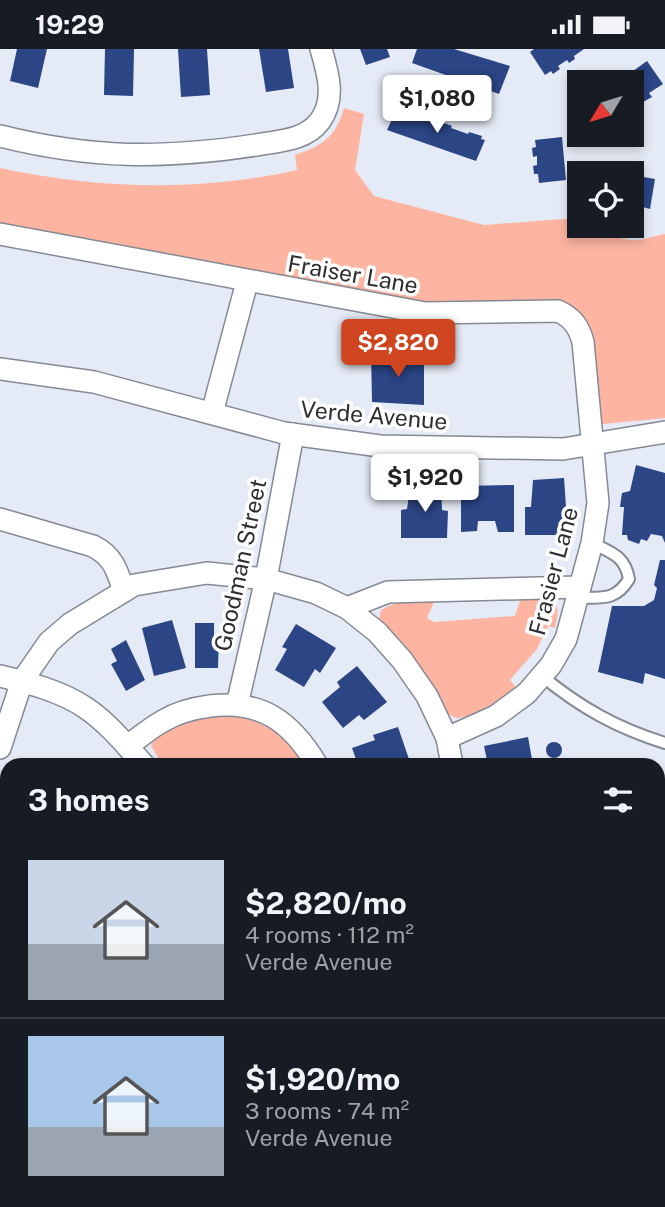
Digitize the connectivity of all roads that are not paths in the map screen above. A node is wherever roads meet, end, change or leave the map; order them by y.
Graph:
1 (321, 49) edge
2 (0, 136) edge
3 (0, 234) edge
4 (247, 282) junction
5 (0, 369) edge
6 (212, 412) junction
7 (665, 432) edge
8 (293, 434) junction
9 (593, 443) junction
10 (0, 519) edge
11 (592, 543) junction
12 (266, 579) junction
13 (124, 591) junction
14 (579, 592) junction
15 (347, 607) junction
16 (0, 675) edge
17 (542, 676) junction
18 (22, 681) junction
19 (237, 705) junction
20 (447, 738) junction
21 (665, 743) edge
22 (127, 746) junction
23 (0, 748) edge
24 (138, 758) edge
25 (312, 758) edge
26 (451, 758) edge

1 - 2 street
3 - 4 street, Fraiser Lane
4 - 6 street
4 - 9 street, Fraiser Lane
5 - 6 street, Verde Avenue
6 - 8 street, Verde Avenue
7 - 9 street, Verde Avenue
8 - 9 street, Verde Avenue
8 - 12 street, Goodman Street
9 - 11 street, Frasier Lane
10 - 13 street
11 - 14 street, Frasier Lane
11 - 14 lane
12 - 13 street
12 - 15 street
12 - 19 street, Goodman Street
13 - 18 street
14 - 15 street
14 - 17 street, Frasier Lane
15 - 20 street
16 - 18 street
17 - 20 street, Frasier Lane
17 - 21 lane
18 - 22 street
18 - 23 street
19 - 22 street
19 - 25 street
20 - 26 street
22 - 24 street

